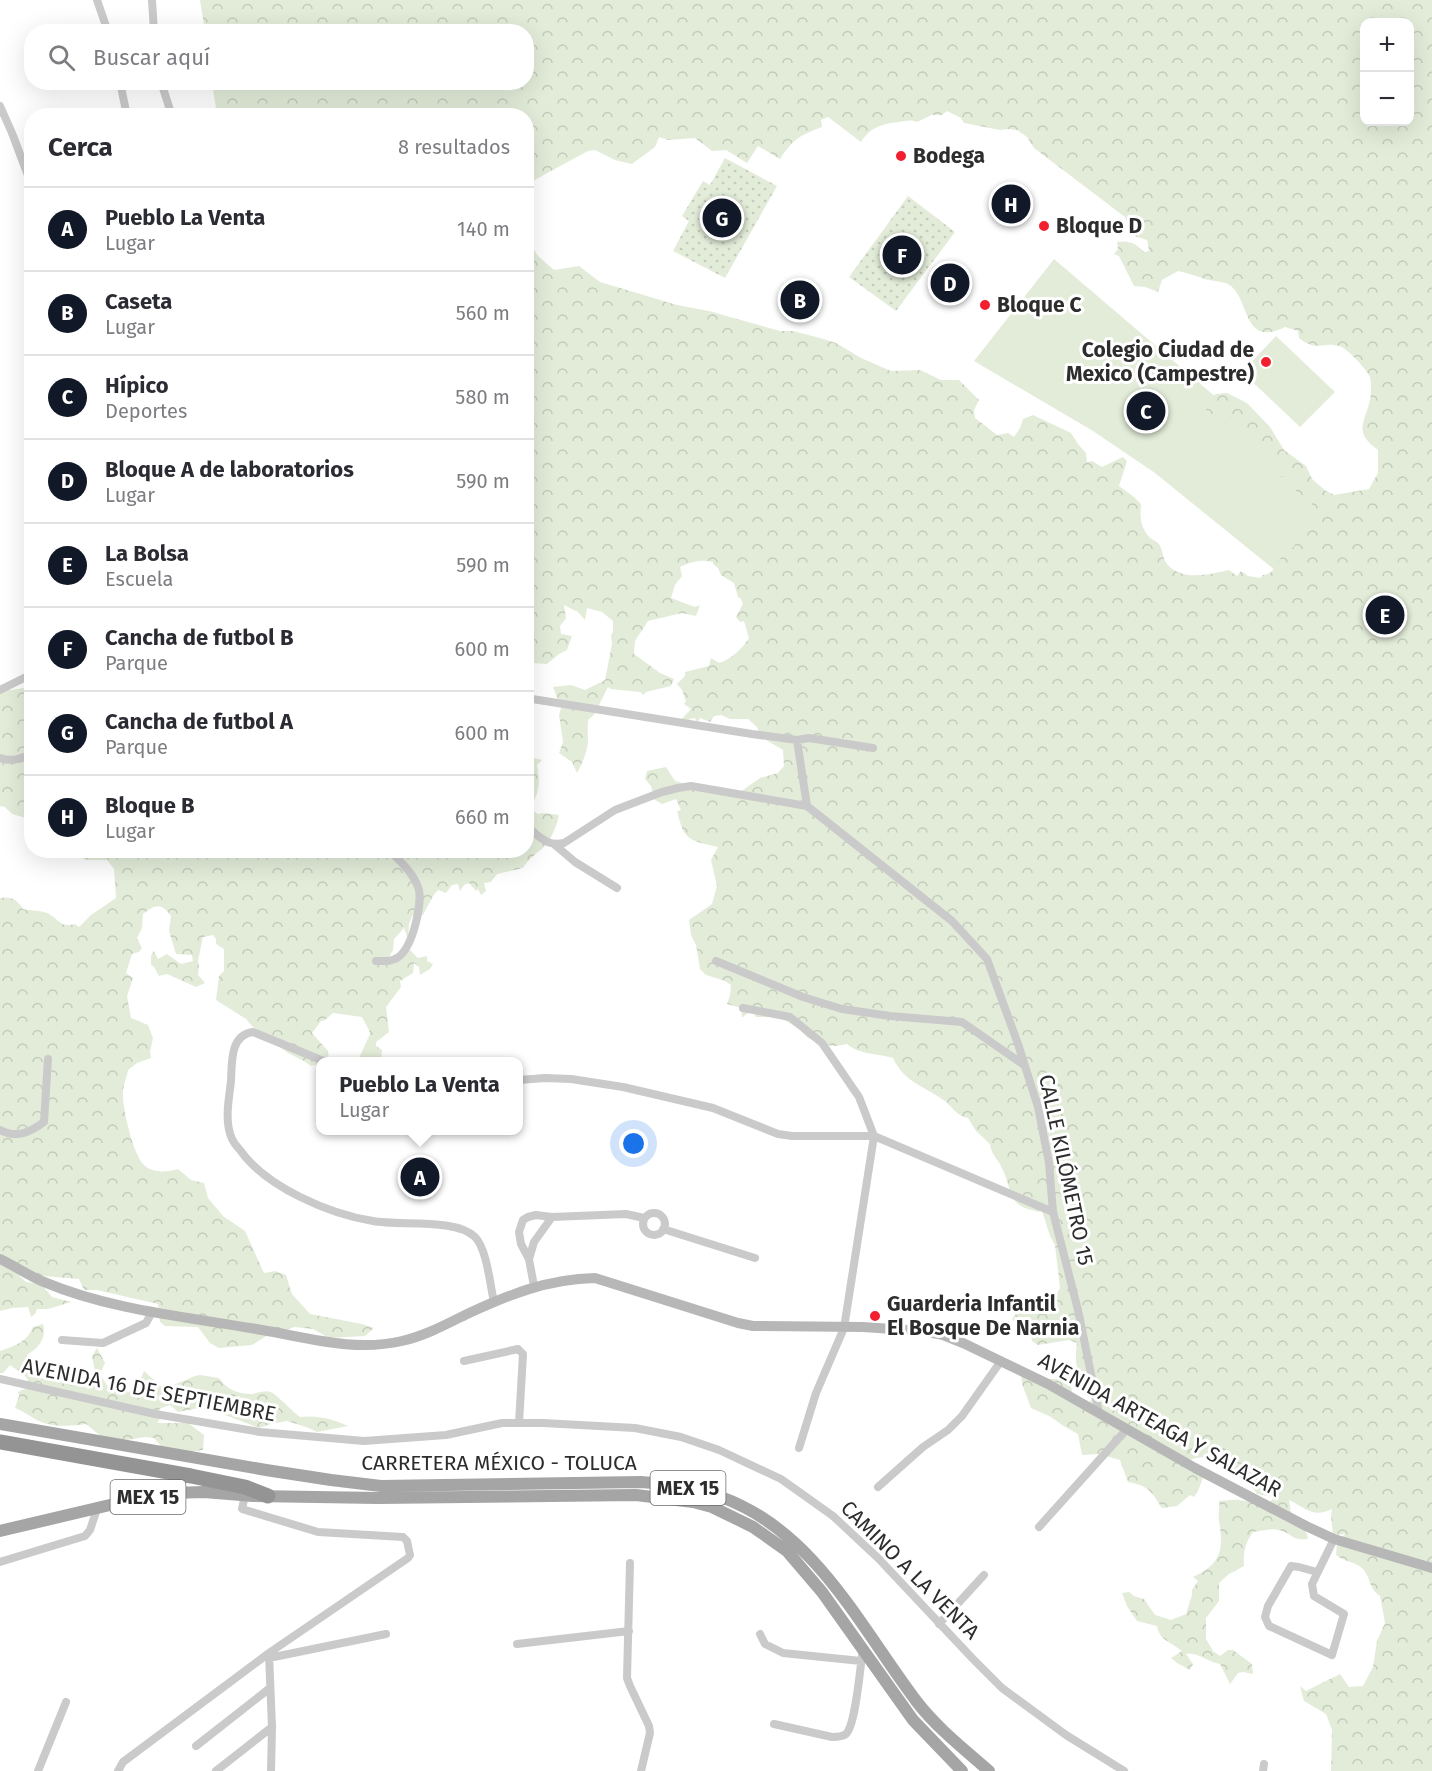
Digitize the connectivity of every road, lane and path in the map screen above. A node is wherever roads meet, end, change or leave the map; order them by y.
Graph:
1 (97, 0) edge
2 (152, 0) edge
3 (105, 24) edge
4 (154, 24) edge
5 (121, 90) edge
6 (164, 90) edge
7 (0, 106) edge
8 (125, 108) edge
9 (169, 108) edge
10 (24, 165) edge
11 (24, 678) edge
12 (0, 690) edge
13 (534, 699) edge
14 (797, 740) junction
15 (873, 748) dead end
16 (0, 758) edge
17 (24, 758) edge
18 (807, 807) junction
19 (534, 832) edge
20 (555, 845) junction
21 (397, 858) edge
22 (617, 888) dead end
23 (376, 961) dead end
24 (716, 961) dead end
25 (743, 1008) dead end
26 (316, 1058) edge
27 (48, 1059) dead end
28 (1024, 1065) junction
29 (523, 1080) edge
30 (0, 1130) edge
31 (874, 1136) junction
32 (1053, 1212) junction
33 (552, 1217) junction
34 (644, 1218) junction
35 (663, 1229) junction
36 (755, 1258) dead end
37 (0, 1259) edge
38 (529, 1259) junction
39 (534, 1286) junction
40 (494, 1302) junction
41 (152, 1312) junction
42 (844, 1328) junction
43 (62, 1340) dead end
44 (464, 1360) dead end
45 (1001, 1361) junction
46 (0, 1379) edge
47 (1099, 1413) junction
48 (519, 1423) junction
49 (0, 1424) edge
50 (1127, 1429) junction
51 (364, 1441) joint
52 (0, 1442) edge
53 (799, 1448) dead end
54 (878, 1487) dead end
55 (245, 1495) junction
56 (267, 1496) junction
57 (97, 1509) junction
58 (1039, 1527) dead end
59 (0, 1531) edge
60 (1334, 1539) junction
61 (0, 1562) edge
62 (630, 1563) dead end
63 (1432, 1568) edge
64 (1317, 1572) junction
65 (984, 1575) dead end
66 (939, 1624) junction
67 (629, 1631) junction
68 (386, 1634) dead end
69 (760, 1634) dead end
70 (518, 1644) dead end
71 (269, 1655) junction
72 (862, 1656) junction
73 (270, 1688) junction
74 (66, 1702) dead end
75 (774, 1724) dead end
76 (272, 1728) junction
77 (196, 1746) dead end
78 (38, 1771) edge
79 (118, 1771) edge
80 (216, 1771) edge
81 (271, 1771) edge
82 (640, 1771) edge
83 (962, 1771) edge
84 (989, 1771) edge
85 (1124, 1771) edge

1 - 3 street
2 - 4 street
5 - 8 street
6 - 9 street
7 - 10 street
11 - 12 street
13 - 14 street
14 - 15 street
14 - 18 street
16 - 17 street
18 - 20 street
18 - 28 street, CALLE KILÓMETRO 15
19 - 20 street
20 - 22 street
21 - 23 street
24 - 28 street
25 - 31 street
26 - 40 street
27 - 30 street
28 - 32 street, CALLE KILÓMETRO 15
29 - 31 street
31 - 32 street
31 - 42 street
32 - 47 street, CALLE KILÓMETRO 15
33 - 34 street
33 - 38 street
33 - 38 street
34 - 35 street
34 - 35 street
35 - 36 street
37 - 41 street, AVENIDA ARTEAGA Y SALAZAR
38 - 39 street
39 - 40 street, AVENIDA ARTEAGA Y SALAZAR
39 - 42 street, AVENIDA ARTEAGA Y SALAZAR
40 - 41 street, AVENIDA ARTEAGA Y SALAZAR
41 - 43 street
42 - 45 street, AVENIDA ARTEAGA Y SALAZAR
42 - 53 street
44 - 48 street
45 - 47 street, AVENIDA ARTEAGA Y SALAZAR
45 - 54 street
46 - 51 street, AVENIDA 16 DE SEPTIEMBRE
47 - 50 street, AVENIDA ARTEAGA Y SALAZAR
48 - 51 street, CAMINO A LA VENTA
48 - 66 street, CAMINO A LA VENTA
49 - 84 main road, CARRETERA MÉXICO - TOLUCA / MEX 15
50 - 58 street
50 - 60 street, AVENIDA ARTEAGA Y SALAZAR
52 - 56 highway
55 - 56 main road, CARRETERA MÉXICO - TOLUCA / MEX 15
55 - 57 main road, CARRETERA MÉXICO - TOLUCA / MEX 15
55 - 71 street
56 - 72 main road, CARRETERA MÉXICO - TOLUCA / MEX 15
57 - 59 main road, CARRETERA MÉXICO - TOLUCA / MEX 15
57 - 61 street
60 - 63 street, AVENIDA ARTEAGA Y SALAZAR
60 - 64 street
62 - 67 street
64 - 64 street
65 - 66 street
66 - 85 street, CAMINO A LA VENTA
67 - 70 street
67 - 82 street
68 - 71 street
69 - 72 street
71 - 73 street
71 - 79 street
72 - 75 street
72 - 83 main road, CARRETERA MÉXICO - TOLUCA / MEX 15
73 - 76 street
73 - 77 street
74 - 78 street
76 - 80 street
76 - 81 street

